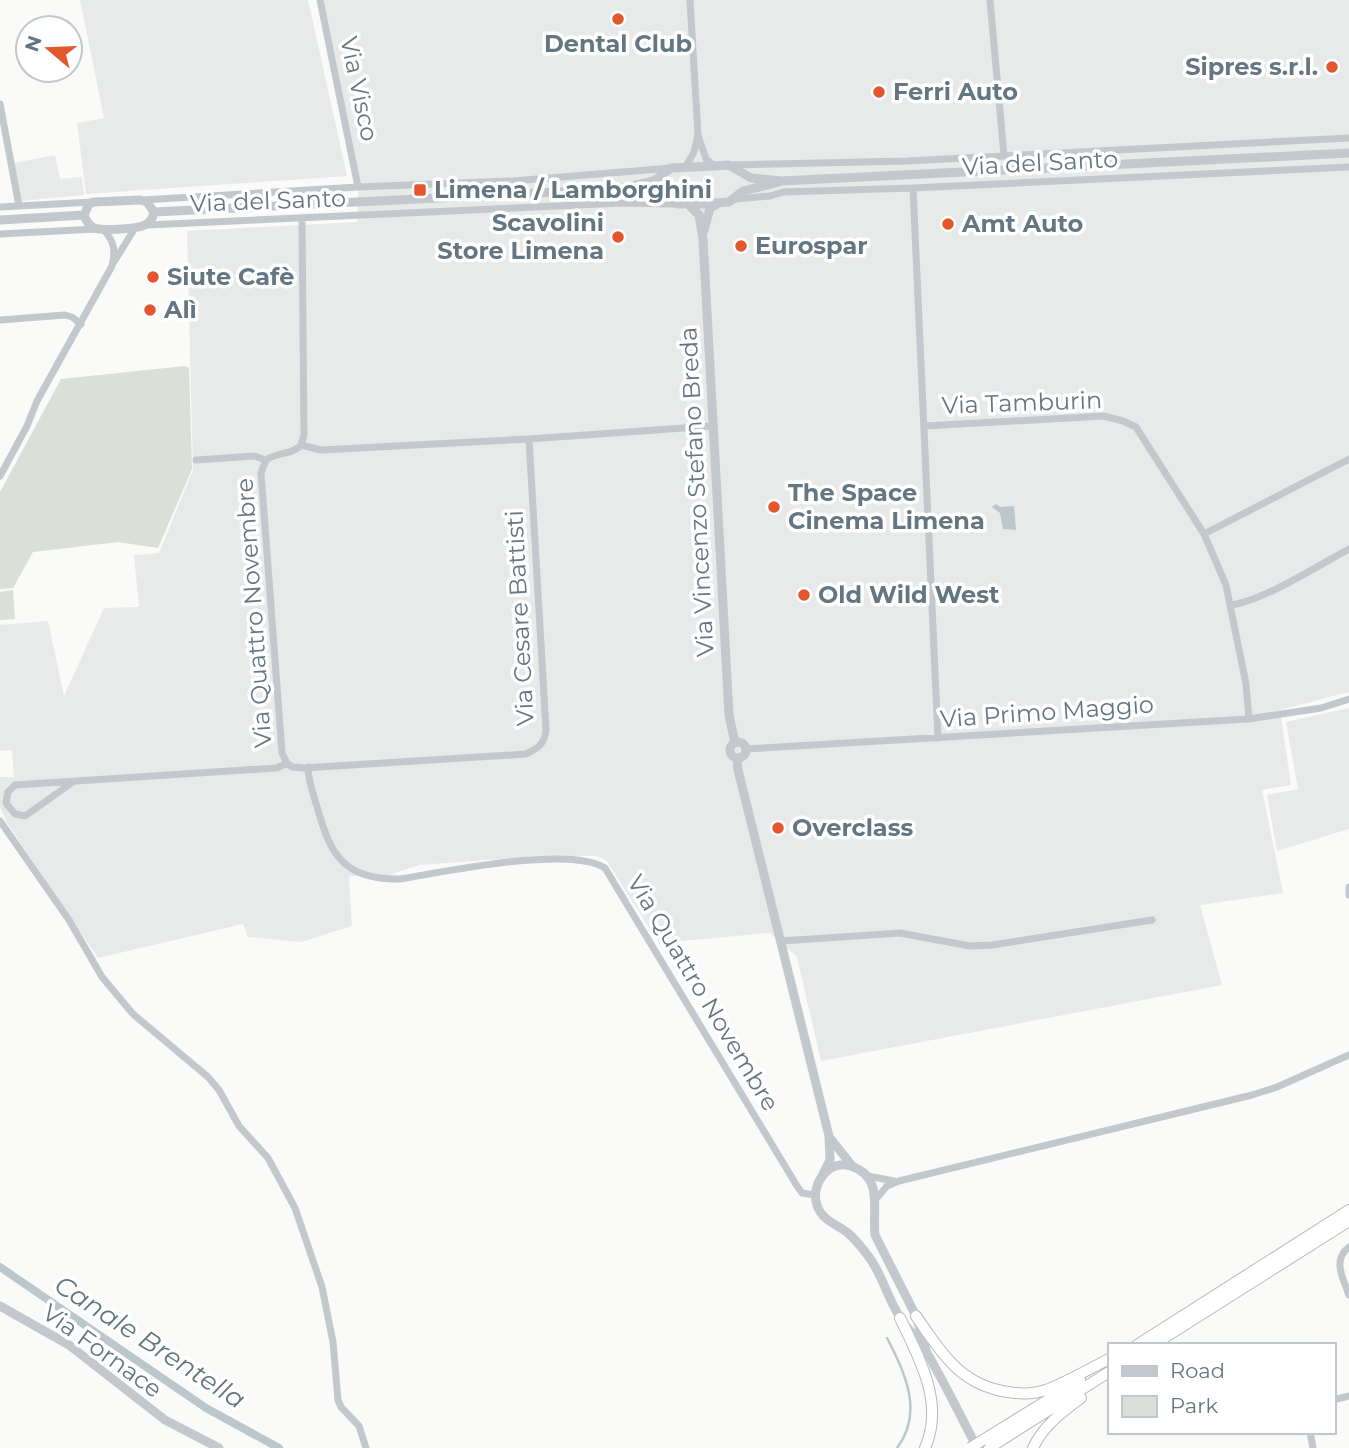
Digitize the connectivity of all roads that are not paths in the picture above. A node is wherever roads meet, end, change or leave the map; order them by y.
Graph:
1 (320, 0) edge
2 (690, 0) edge
3 (990, 0) edge
4 (0, 104) edge
5 (698, 135) junction
6 (1349, 138) edge
7 (1129, 149) junction
8 (1349, 153) edge
9 (1004, 156) junction
10 (887, 160) junction
11 (1130, 163) junction
12 (729, 165) junction
13 (714, 166) junction
14 (685, 167) junction
15 (1349, 167) edge
16 (671, 168) junction
17 (743, 175) junction
18 (888, 175) junction
19 (661, 177) junction
20 (780, 181) junction
21 (358, 187) junction
22 (913, 188) junction
23 (619, 189) junction
24 (743, 191) junction
25 (662, 197) junction
26 (734, 199) junction
27 (140, 200) junction
28 (390, 201) junction
29 (94, 202) junction
30 (720, 202) junction
31 (683, 204) junction
32 (19, 206) junction
33 (0, 207) edge
34 (209, 209) junction
35 (154, 212) junction
36 (84, 215) junction
37 (391, 215) junction
38 (302, 219) junction
39 (0, 220) edge
40 (210, 223) junction
41 (146, 225) junction
42 (135, 227) junction
43 (100, 229) junction
44 (0, 234) edge
45 (703, 239) junction
46 (112, 265) junction
47 (0, 320) edge
48 (81, 324) junction
49 (712, 426) junction
50 (925, 426) junction
51 (529, 439) junction
52 (301, 445) junction
53 (1349, 459) edge
54 (196, 460) dead end
55 (266, 460) junction
56 (0, 476) edge
57 (1204, 534) junction
58 (1349, 549) edge
59 (1230, 605) junction
60 (1349, 699) edge
61 (1249, 719) junction
62 (938, 738) junction
63 (735, 743) junction
64 (746, 749) junction
65 (737, 758) junction
66 (286, 763) junction
67 (308, 767) junction
68 (73, 782) junction
69 (0, 821) edge
70 (1349, 887) edge
71 (1349, 895) edge
72 (1152, 920) dead end
73 (781, 941) junction
74 (1349, 1055) edge
75 (830, 1136) junction
76 (853, 1167) junction
77 (822, 1175) junction
78 (868, 1177) junction
79 (899, 1181) junction
80 (815, 1195) junction
81 (875, 1200) junction
82 (1349, 1210) edge
83 (1349, 1221) edge
84 (1349, 1247) edge
85 (1349, 1295) edge
86 (0, 1306) edge
87 (916, 1316) junction
88 (900, 1318) junction
89 (1140, 1343) edge
90 (1157, 1343) edge
91 (926, 1350) junction
92 (1108, 1360) edge
93 (1108, 1361) edge
94 (1108, 1373) edge
95 (1108, 1380) edge
96 (983, 1445) edge
97 (219, 1448) edge
98 (366, 1448) edge
99 (925, 1448) edge
100 (970, 1448) edge
101 (1033, 1448) edge

1 - 21 street, Via Visco
2 - 5 street
3 - 9 street
4 - 32 street
5 - 13 street
5 - 14 street
6 - 7 street, Via del Santo
7 - 9 street, Via del Santo
7 - 11 street, Via del Santo
8 - 11 street
9 - 10 street, Via del Santo
10 - 12 street, Via del Santo
10 - 18 street
11 - 18 street
12 - 13 street, Via del Santo
12 - 17 street
13 - 14 street, Via del Santo
14 - 16 street, Via del Santo
15 - 22 street, Via del Santo
16 - 19 street
16 - 21 street, Via del Santo
17 - 20 street
17 - 24 street
18 - 20 street
19 - 23 street
19 - 25 street
20 - 24 street, Via del Santo
21 - 27 street, Via del Santo
22 - 26 street, Via del Santo
22 - 50 street
23 - 25 street, Via del Santo
23 - 28 street
24 - 26 street, Via del Santo
25 - 31 street, Via del Santo
26 - 30 street, Via del Santo
27 - 29 street, Via del Santo
27 - 35 street, Via del Santo
28 - 34 street
28 - 37 street
29 - 32 street, Via del Santo
29 - 36 street
30 - 31 street, Via del Santo
30 - 45 street, Via Vincenzo Stefano Breda
31 - 37 street, Via del Santo
31 - 45 street, Via Vincenzo Stefano Breda
32 - 33 street, Via del Santo
34 - 35 street
34 - 40 street
35 - 41 street, Via del Santo
36 - 39 street
36 - 43 street
37 - 38 street, Via del Santo
38 - 40 street, Via del Santo
38 - 52 street
40 - 41 street, Via del Santo
41 - 42 street, Via del Santo
42 - 43 street, Via del Santo
42 - 46 street
43 - 44 street, Via del Santo
43 - 46 street
45 - 49 street, Via Vincenzo Stefano Breda
46 - 48 street
47 - 48 street
48 - 56 street
49 - 51 street
49 - 63 street, Via Vincenzo Stefano Breda
50 - 57 street, Via Tamburin
50 - 62 street
51 - 52 street
51 - 67 street, Via Cesare Battisti
52 - 55 street
53 - 57 street
54 - 55 street
55 - 66 street, Via Quattro Novembre
57 - 59 street, Via Tamburin
58 - 59 street
59 - 61 street, Via Tamburin
60 - 61 street, Via Primo Maggio
61 - 62 street, Via Primo Maggio
62 - 64 street, Via Primo Maggio
63 - 64 street
63 - 65 street, Via Vincenzo Stefano Breda
64 - 65 street
65 - 73 street, Via Vincenzo Stefano Breda
66 - 67 street, Via Cesare Battisti
66 - 68 street, Via Cesare Battisti
67 - 80 street, Via Quattro Novembre
68 - 68 street, Via Cesare Battisti
69 - 98 street
70 - 71 street
72 - 73 street
73 - 75 street, Via Vincenzo Stefano Breda
74 - 79 street
75 - 76 street, Via Vincenzo Stefano Breda
75 - 77 street, Via Vincenzo Stefano Breda
76 - 77 street
76 - 78 street, Via Vincenzo Stefano Breda
77 - 80 street, Via Vincenzo Stefano Breda
78 - 79 street
78 - 81 street
79 - 81 street
80 - 88 street
81 - 87 street
82 - 89 highway
83 - 90 highway
84 - 85 street
86 - 97 street, Via Fornace
87 - 91 street
87 - 92 highway
88 - 91 street
88 - 99 highway
91 - 96 street
93 - 96 highway
94 - 96 highway
95 - 101 highway
96 - 100 highway, bridge

